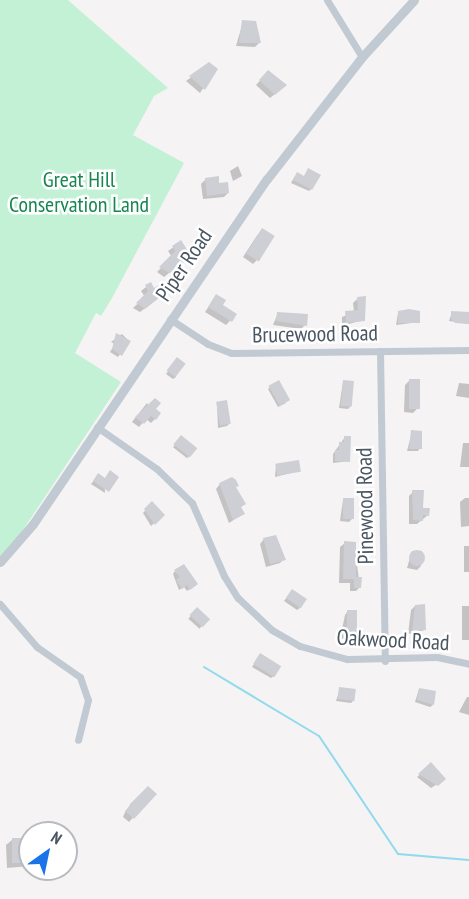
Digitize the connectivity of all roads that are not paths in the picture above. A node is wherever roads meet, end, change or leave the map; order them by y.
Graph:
1 (327, 0) edge
2 (414, 0) edge
3 (362, 57) junction
4 (170, 319) junction
5 (469, 350) edge
6 (380, 351) junction
7 (97, 427) junction
8 (0, 562) edge
9 (0, 604) edge
10 (385, 661) junction
11 (469, 663) edge
12 (78, 740) dead end

1 - 3 street
2 - 3 street, Piper Road
3 - 4 street, Piper Road
4 - 6 street, Brucewood Road
4 - 7 street, Piper Road
5 - 6 street, Brucewood Road
6 - 10 street, Pinewood Road
7 - 8 street, Piper Road
7 - 10 street, Oakwood Road
9 - 12 street
10 - 11 street, Oakwood Road

